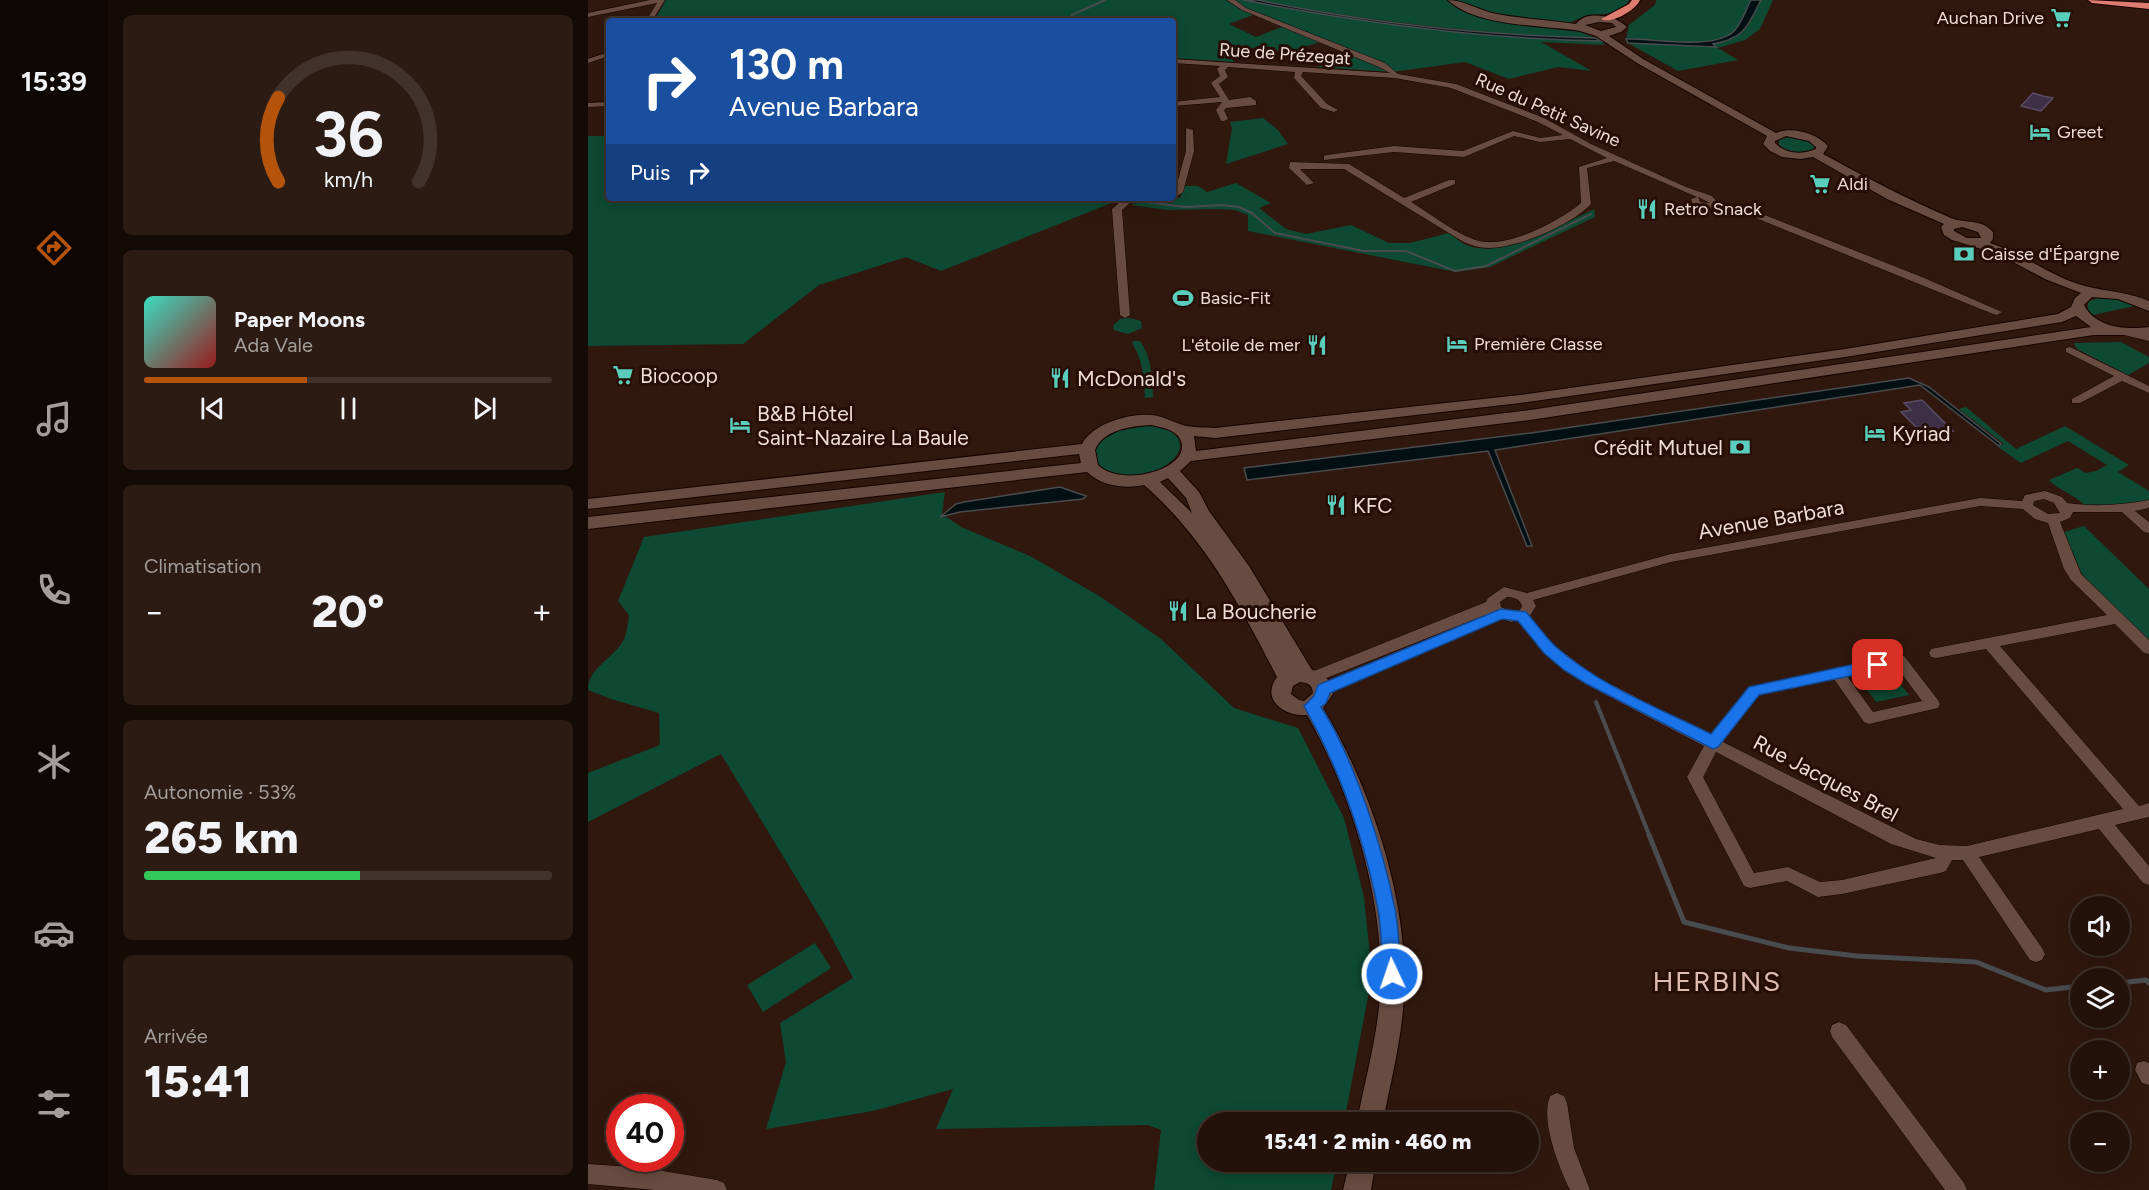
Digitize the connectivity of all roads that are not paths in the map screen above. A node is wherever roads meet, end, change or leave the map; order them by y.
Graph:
1 (661, 0) edge
2 (1230, 0) edge
3 (1452, 0) edge
4 (1635, 0) edge
5 (1647, 0) edge
6 (2092, 0) edge
7 (2128, 0) edge
8 (2149, 4) edge
9 (588, 15) edge
10 (651, 18) edge
11 (1606, 19) junction
12 (1582, 25) junction
13 (1618, 27) junction
14 (1598, 33) junction
15 (1621, 47) junction
16 (606, 55) edge
17 (1176, 61) edge
18 (588, 62) edge
19 (1226, 64) junction
20 (1300, 70) junction
21 (1395, 76) junction
22 (1226, 103) junction
23 (606, 104) edge
24 (1176, 104) edge
25 (588, 105) edge
26 (1334, 111) dead end
27 (1224, 118) dead end
28 (1189, 130) dead end
29 (1779, 135) junction
30 (1571, 137) junction
31 (1815, 154) junction
32 (1615, 158) junction
33 (1292, 166) junction
34 (1310, 183) dead end
35 (1452, 183) dead end
36 (1176, 194) edge
37 (1127, 201) edge
38 (1405, 201) junction
39 (2050, 276) junction
40 (2094, 293) junction
41 (2129, 297) junction
42 (2149, 298) edge
43 (2078, 304) junction
44 (2149, 307) edge
45 (1997, 312) dead end
46 (1125, 315) dead end
47 (2149, 331) edge
48 (2121, 332) junction
49 (2149, 338) edge
50 (2070, 350) dead end
51 (2121, 376) junction
52 (2149, 390) edge
53 (2076, 401) dead end
54 (1180, 430) junction
55 (1088, 448) junction
56 (1187, 457) junction
57 (1090, 467) junction
58 (1172, 472) junction
59 (1149, 481) junction
60 (588, 504) edge
61 (2149, 504) edge
62 (2027, 505) junction
63 (2066, 507) junction
64 (2126, 509) junction
65 (2053, 519) junction
66 (588, 522) edge
67 (2149, 529) edge
68 (1525, 598) junction
69 (1497, 610) junction
70 (1521, 615) junction
71 (2118, 618) junction
72 (1989, 643) junction
73 (2149, 649) edge
74 (1936, 653) dead end
75 (1837, 673) junction
76 (1308, 685) junction
77 (1713, 743) junction
78 (2143, 812) edge
79 (2103, 822) junction
80 (1967, 853) junction
81 (1947, 854) junction
82 (2149, 878) edge
83 (2036, 954) dead end
84 (1839, 1031) dead end
85 (1557, 1102) dead end
86 (1372, 1112) edge
87 (1361, 1172) edge
88 (588, 1174) edge
89 (642, 1184) edge
90 (717, 1190) edge
91 (1357, 1190) edge
92 (1580, 1190) edge
93 (1957, 1190) edge

1 - 9 street
1 - 10 street
2 - 21 street
3 - 12 main road
4 - 11 highway
5 - 13 highway
6 - 8 highway
7 - 8 highway
11 - 12 main road
11 - 13 main road
12 - 14 main road
13 - 14 main road
13 - 15 main road
14 - 15 main road
15 - 29 main road
16 - 18 street
17 - 19 street, Rue de Prézegat
19 - 20 street, Rue de Prézegat
19 - 22 street
20 - 21 street, Rue de Prézegat
20 - 26 street
21 - 30 street, Rue du Petit Savine
22 - 24 street
22 - 27 street
23 - 25 street
28 - 36 street
29 - 31 main road
29 - 31 main road
30 - 32 street, Rue du Petit Savine
30 - 33 street
31 - 39 main road
32 - 38 street
32 - 45 street, Rue du Petit Savine
33 - 34 street
33 - 38 street
35 - 38 street
37 - 46 street
39 - 40 main road
39 - 43 main road
40 - 41 main road
40 - 43 main road
41 - 42 main road
41 - 44 main road
43 - 48 main road
43 - 54 main road
47 - 48 main road
48 - 49 street
48 - 56 main road
50 - 51 street
51 - 52 street
51 - 53 street
54 - 55 main road
54 - 56 main road
55 - 57 main road
55 - 60 main road
56 - 58 main road
57 - 59 main road
57 - 66 main road
58 - 59 main road
58 - 76 main road
59 - 76 main road
61 - 64 street
62 - 63 street
62 - 65 street
62 - 68 street, Avenue Barbara
63 - 64 street
63 - 65 street
64 - 67 street
65 - 71 street
68 - 69 street
68 - 70 street
69 - 70 street
69 - 76 street
70 - 77 street, Rue Jacques Brel
71 - 72 street
71 - 73 street
72 - 74 street
72 - 78 street
75 - 75 street
75 - 77 street
76 - 86 main road
77 - 81 street, Rue Jacques Brel
77 - 81 street
78 - 79 street, Rue Jacques Brel
79 - 80 street, Rue Jacques Brel
79 - 82 street
80 - 81 street, Rue Jacques Brel
80 - 83 street
84 - 93 street
85 - 92 street
87 - 91 main road
88 - 89 street
89 - 90 street

